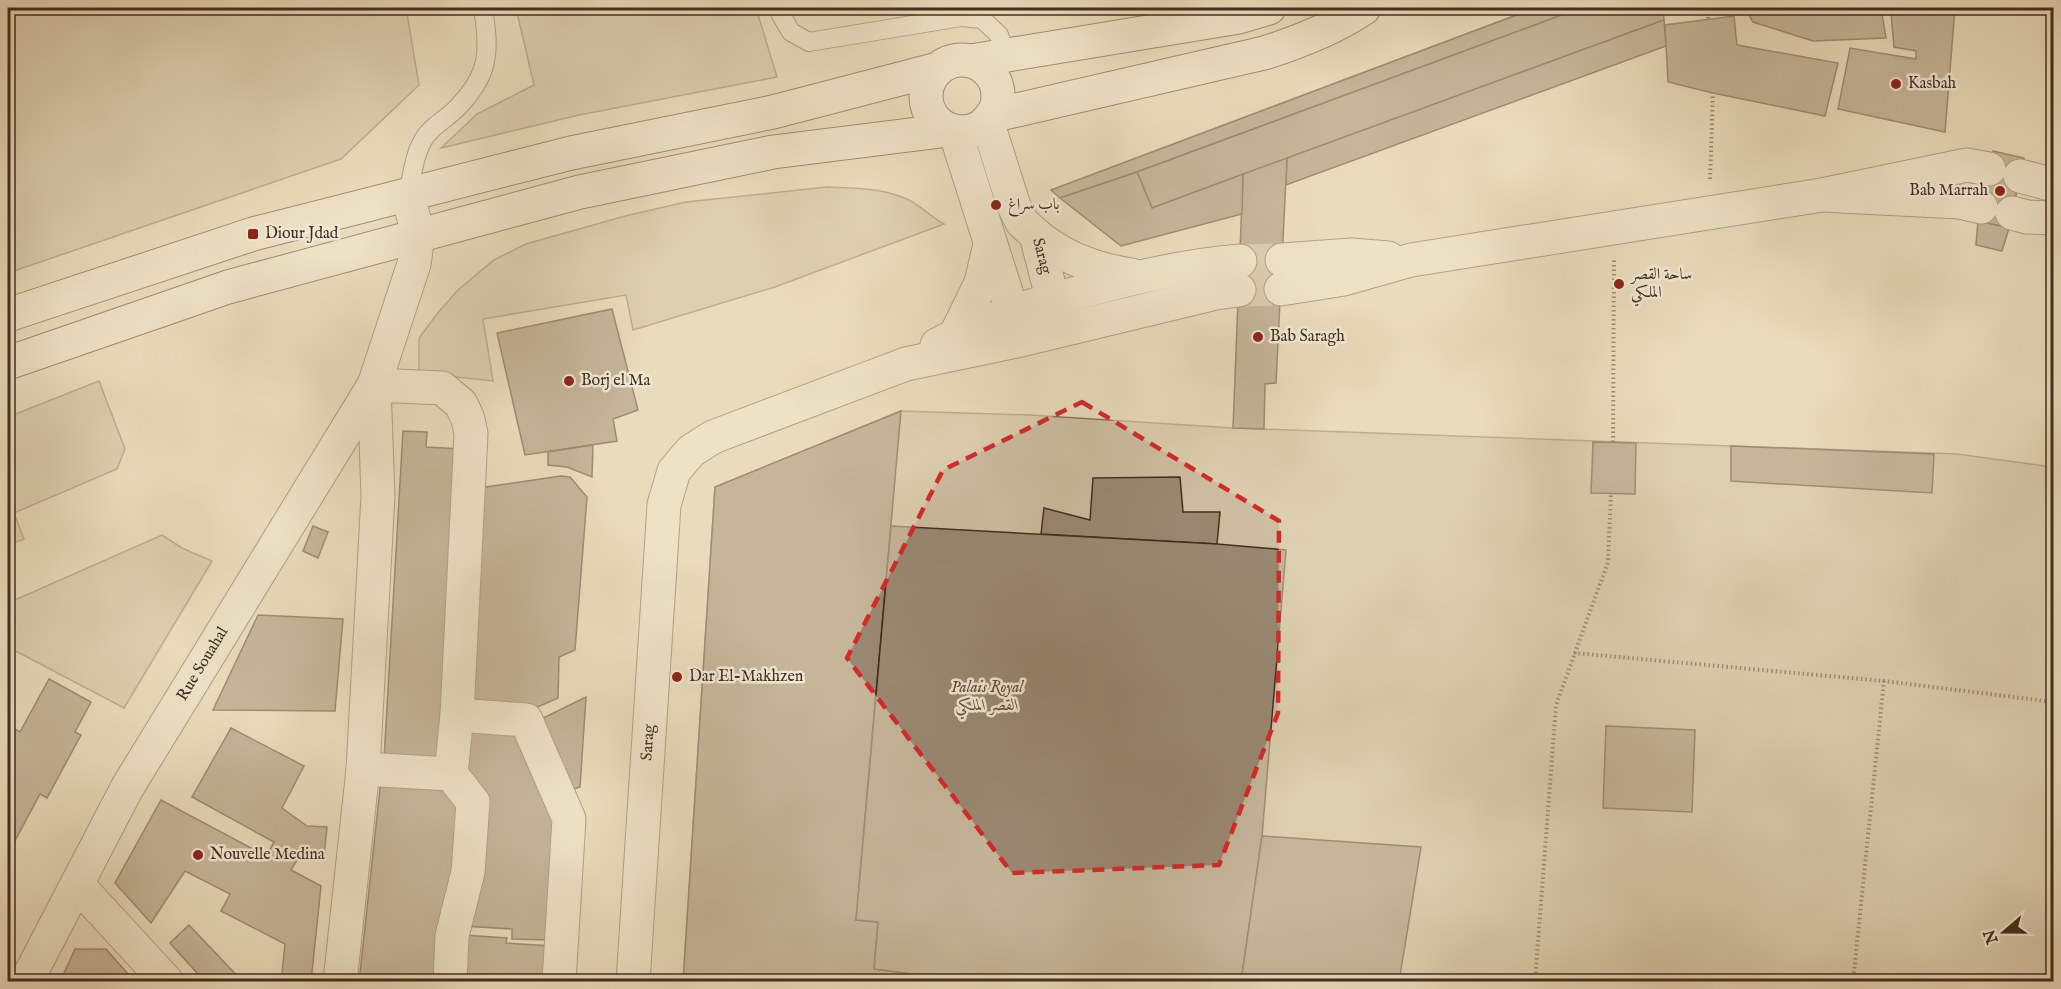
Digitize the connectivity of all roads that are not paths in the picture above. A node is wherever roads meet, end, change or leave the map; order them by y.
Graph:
1 (483, 8) edge
2 (777, 8) edge
3 (1269, 8) edge
4 (1364, 8) edge
5 (1006, 56) junction
6 (971, 62) junction
7 (938, 69) junction
8 (989, 119) junction
9 (952, 131) junction
10 (2054, 185) edge
11 (408, 195) junction
12 (1822, 195) junction
13 (2054, 218) edge
14 (418, 235) junction
15 (1036, 236) junction
16 (990, 243) junction
17 (1282, 275) tunnel mouth
18 (1140, 276) junction
19 (1053, 299) junction
20 (8, 315) edge
21 (1016, 325) junction
22 (1061, 330) junction
23 (956, 334) junction
24 (8, 363) edge
25 (906, 364) junction
26 (374, 385) junction
27 (456, 715) junction
28 (363, 769) junction
29 (451, 774) junction
30 (77, 884) junction
31 (26, 981) edge
32 (167, 981) edge
33 (340, 981) edge
34 (450, 981) edge
35 (559, 981) edge
36 (633, 981) edge

1 - 11 lane
2 - 5 lane
3 - 5 street
4 - 8 street
5 - 6 street
6 - 7 street
6 - 8 street
7 - 9 street
7 - 11 street
8 - 9 street
8 - 15 street, Sarag
9 - 14 street
9 - 16 street
10 - 12 street
11 - 14 street
11 - 20 street
12 - 13 street
12 - 17 street
14 - 24 street
14 - 26 street, Rue Souahal
15 - 18 street
15 - 19 street, Sarag
16 - 21 street
16 - 23 street
18 - 19 street
18 - 22 street
19 - 21 street
19 - 22 street, Sarag
21 - 22 street
21 - 23 street
21 - 25 street
23 - 25 street
25 - 36 street, Sarag
26 - 27 street
26 - 28 street
26 - 30 street, Rue Souahal
27 - 29 street
27 - 35 street
28 - 29 street
28 - 33 street
29 - 34 street
30 - 31 street, Rue Souahal
30 - 32 street

